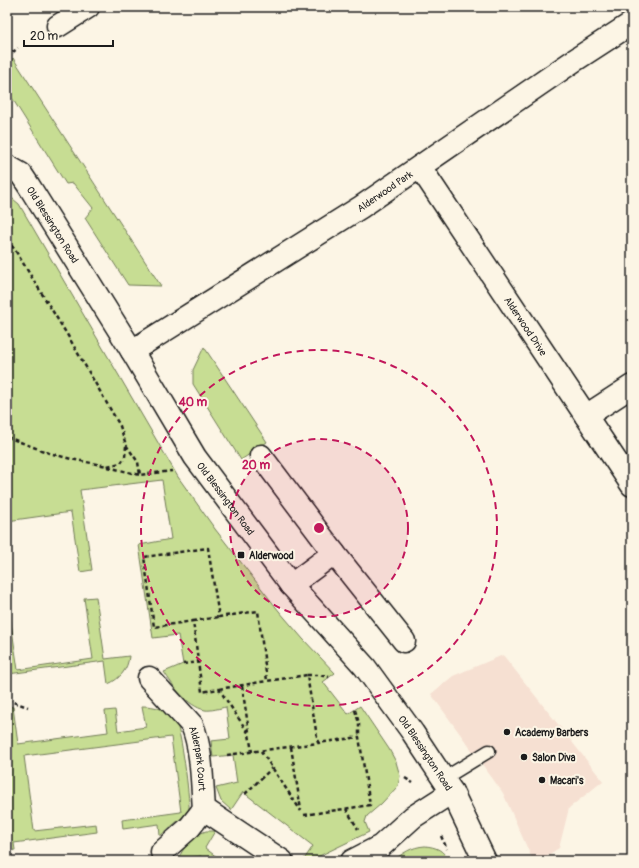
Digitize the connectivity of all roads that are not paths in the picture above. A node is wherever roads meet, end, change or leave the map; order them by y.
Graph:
1 (88, 7) edge
2 (632, 23) edge
3 (58, 26) dead end
4 (7, 166) edge
5 (420, 167) junction
6 (132, 351) junction
7 (632, 386) edge
8 (586, 416) junction
9 (261, 456) dead end
10 (632, 485) edge
11 (334, 553) junction
12 (291, 585) junction
13 (404, 641) dead end
14 (149, 678) dead end
15 (489, 751) dead end
16 (448, 785) junction
17 (204, 809) junction
18 (162, 852) dead end
19 (282, 861) edge
20 (352, 861) edge
21 (485, 861) edge

1 - 3 street
2 - 5 street, Alderwood Park
4 - 6 street, Old Blessington Road
5 - 6 street, Alderwood Park
5 - 8 street, Alderwood Drive
6 - 12 street, Old Blessington Road
7 - 8 street
8 - 10 street, Alderwood Drive
9 - 11 street
11 - 12 street
11 - 13 street
12 - 16 street, Old Blessington Road
14 - 17 street, Alderpark Court
15 - 16 lane
16 - 20 street
16 - 21 street, Old Blessington Road
17 - 18 street
17 - 19 street

